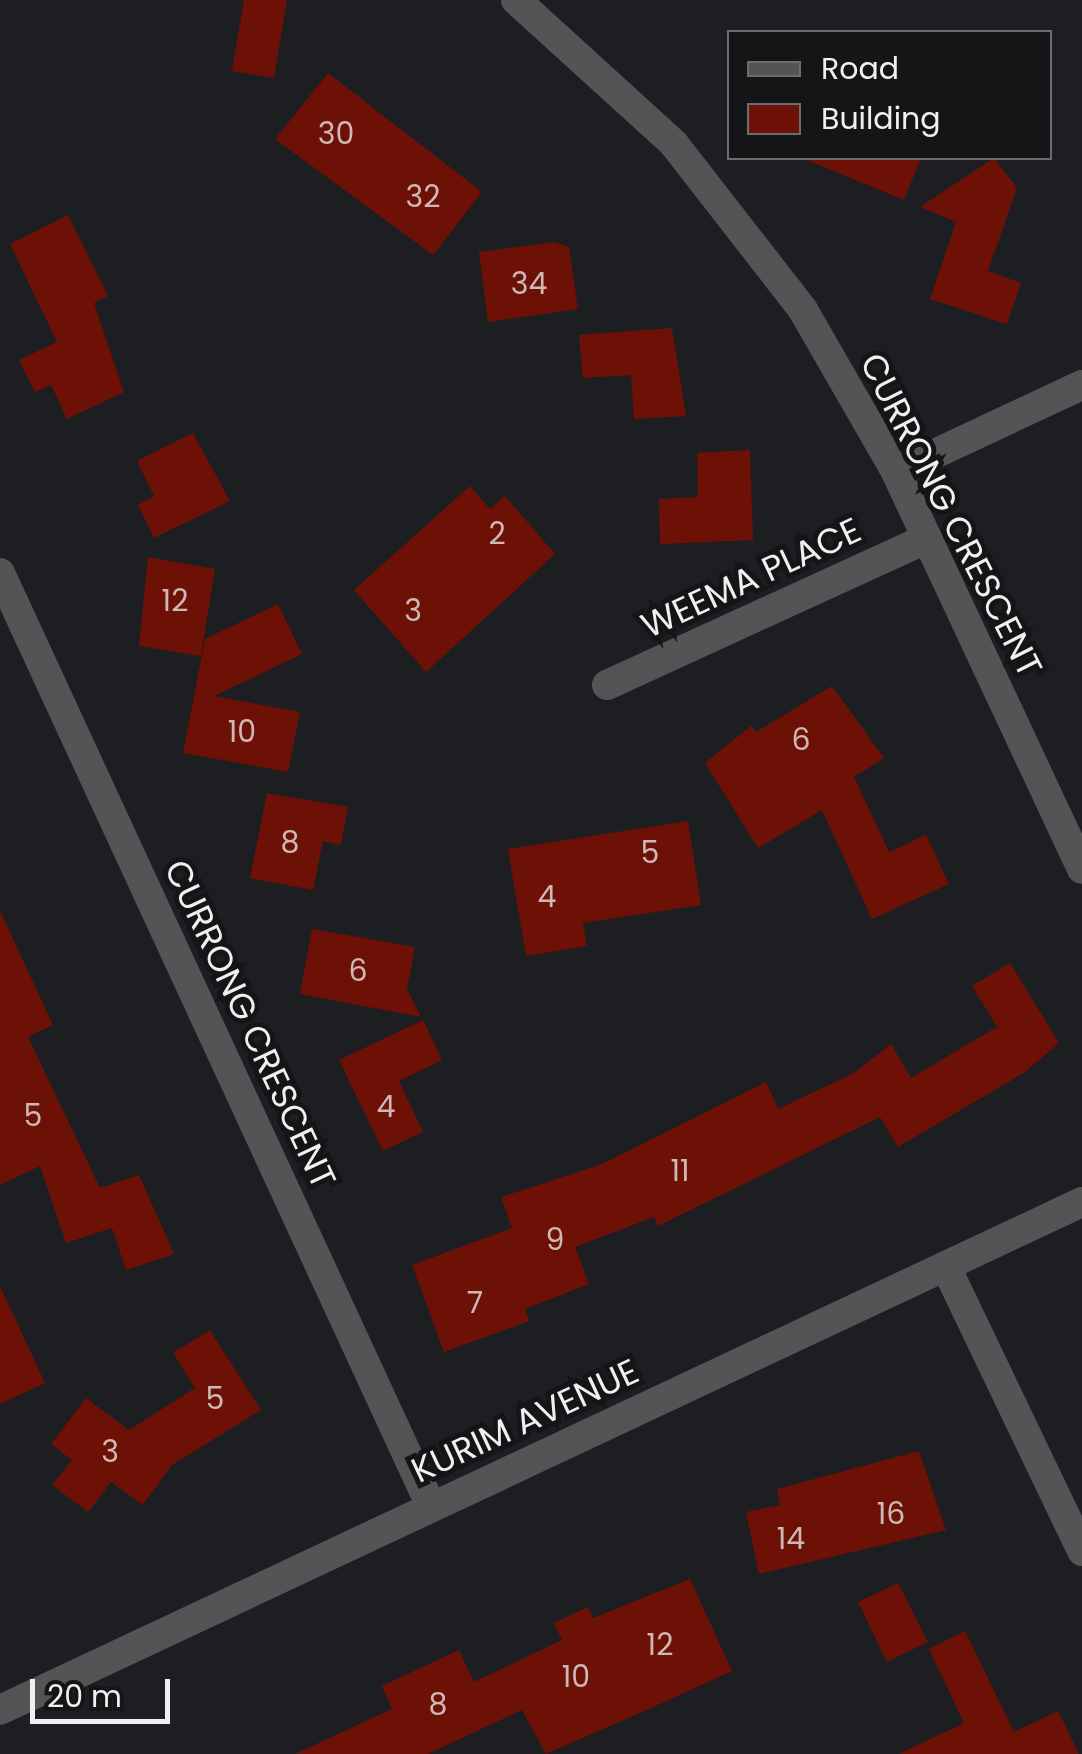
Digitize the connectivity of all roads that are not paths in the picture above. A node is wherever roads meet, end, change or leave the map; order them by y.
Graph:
1 (516, 0) edge
2 (1082, 386) edge
3 (896, 472) junction
4 (926, 539) junction
5 (0, 574) edge
6 (607, 685) dead end
7 (1082, 869) edge
8 (1082, 1202) edge
9 (946, 1267) junction
10 (431, 1506) junction
11 (1082, 1551) edge
12 (0, 1710) edge

1 - 3 street, CURRONG CRESCENT
2 - 3 street
3 - 4 street, CURRONG CRESCENT
4 - 6 street, WEEMA PLACE
4 - 7 street, CURRONG CRESCENT
5 - 10 street, CURRONG CRESCENT
8 - 9 street, KURIM AVENUE
9 - 10 street, KURIM AVENUE
9 - 11 street
10 - 12 street, KURIM AVENUE

